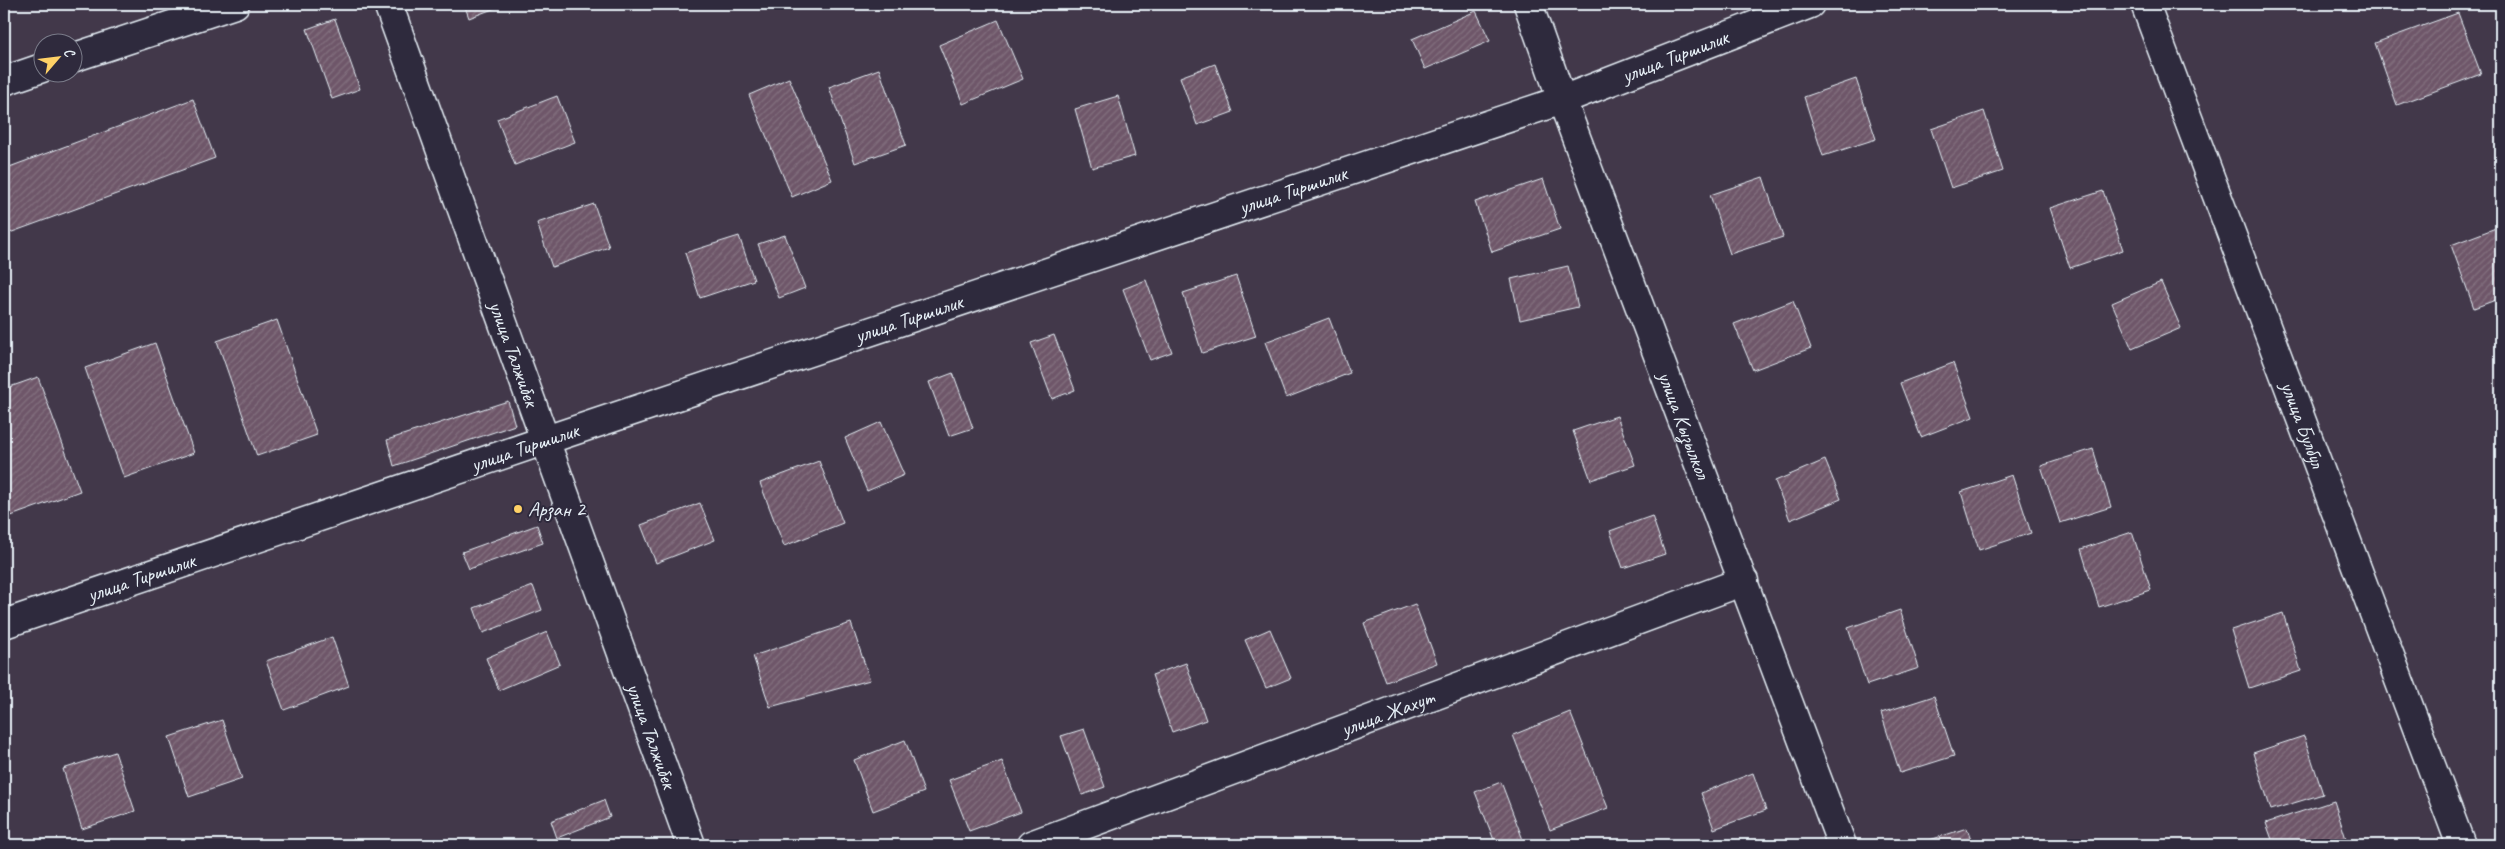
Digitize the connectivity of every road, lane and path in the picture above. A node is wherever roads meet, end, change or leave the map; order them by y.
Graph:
1 (235, 4) edge
2 (388, 4) edge
3 (1528, 4) edge
4 (1810, 4) edge
5 (2145, 4) edge
6 (82, 55) edge
7 (32, 71) edge
8 (4, 81) edge
9 (1562, 100) junction
10 (546, 440) junction
11 (1744, 582) junction
12 (4, 624) edge
13 (691, 845) edge
14 (1031, 845) edge
15 (1842, 845) edge
16 (2461, 845) edge

1 - 6 street
2 - 10 street, улица Талжибек
3 - 9 street, улица Кызылкол
4 - 9 street, улица Тиршилик
5 - 16 street, улица Булбул
7 - 8 street
9 - 10 street, улица Тиршилик
9 - 11 street, улица Кызылкол
10 - 12 street, улица Тиршилик
10 - 13 street, улица Талжибек
11 - 14 street, улица Жахут
11 - 15 street, улица Кызылкол

